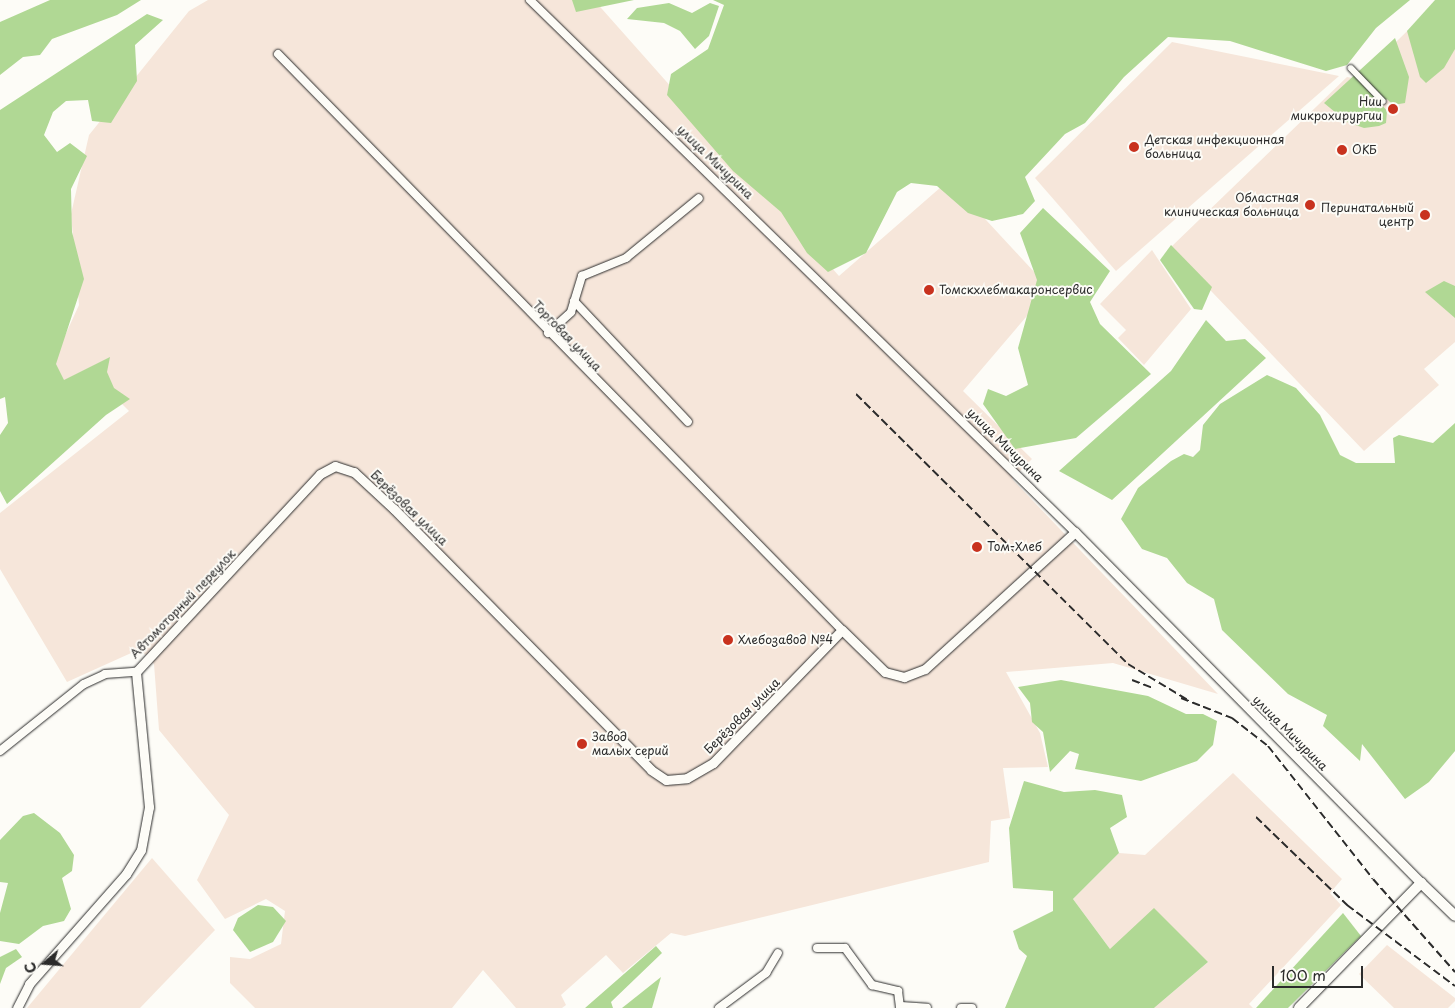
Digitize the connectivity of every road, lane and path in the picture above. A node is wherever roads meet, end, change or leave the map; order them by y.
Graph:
1 (530, 0) edge
2 (278, 54) dead end
3 (1351, 68) dead end
4 (1383, 101) dead end
5 (699, 198) dead end
6 (574, 301) junction
7 (548, 332) junction
8 (688, 422) dead end
9 (342, 466) joint
10 (1075, 532) junction
11 (842, 630) junction
12 (136, 672) junction
13 (0, 751) edge
14 (1421, 883) junction
15 (1455, 916) edge
16 (817, 948) dead end
17 (778, 953) dead end
18 (901, 1007) edge
19 (17, 1008) edge
20 (719, 1008) edge
21 (927, 1008) edge
22 (961, 1008) edge
23 (972, 1008) edge
24 (1299, 1008) edge

1 - 10 street, улица Мичурина
2 - 7 street, Торговая улица
3 - 4 street
5 - 6 street
6 - 7 street
6 - 8 street
7 - 11 street, Торговая улица
9 - 11 street, Берёзовая улица
9 - 12 street, Автомоторный переулок
10 - 11 street
10 - 14 street, улица Мичурина
12 - 13 street, Автомоторный переулок
12 - 19 street
14 - 15 main road, улица Мичурина
14 - 24 main road
16 - 18 street
17 - 20 street
18 - 21 street
22 - 23 street

